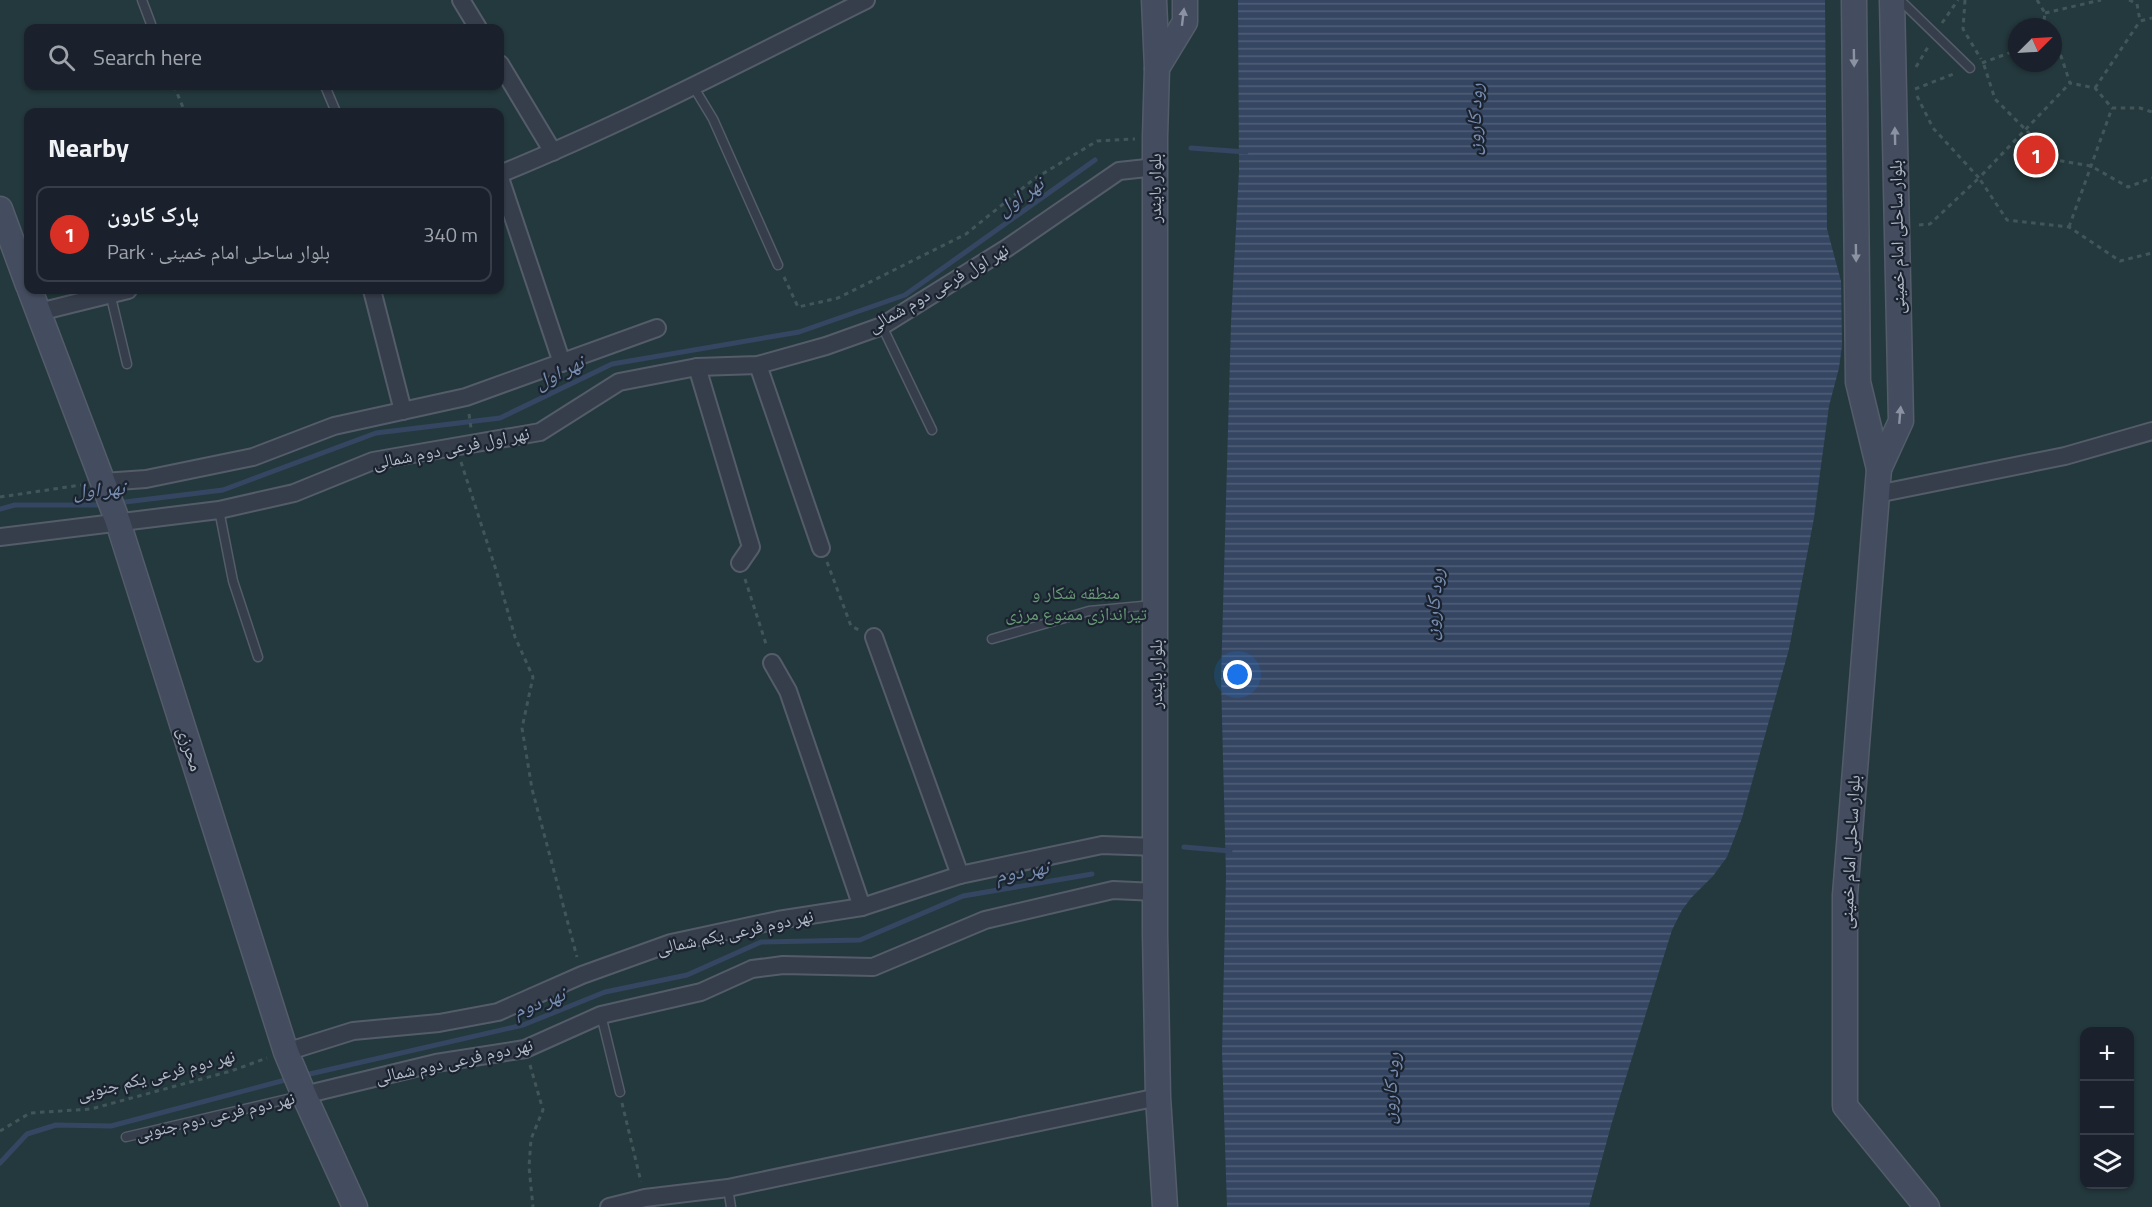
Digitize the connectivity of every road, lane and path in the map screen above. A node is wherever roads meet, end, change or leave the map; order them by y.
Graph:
1 (142, 0) edge
2 (460, 0) edge
3 (866, 0) edge
4 (1154, 0) edge
5 (1185, 0) edge
6 (1854, 0) edge
7 (1892, 0) edge
8 (1900, 0) edge
9 (1965, 0) edge
10 (2037, 0) edge
11 (2101, 0) edge
12 (2129, 0) edge
13 (2044, 12) junction
14 (2044, 18) edge
15 (2152, 18) edge
16 (2140, 21) junction
17 (151, 24) dead end
18 (475, 24) edge
19 (2062, 59) edge
20 (1157, 68) junction
21 (1970, 68) dead end
22 (504, 71) edge
23 (2070, 83) junction
24 (693, 86) junction
25 (2095, 88) junction
26 (176, 90) edge
27 (327, 90) edge
28 (1894, 97) junction
29 (183, 108) edge
30 (334, 108) edge
31 (2112, 108) junction
32 (2152, 112) edge
33 (2025, 129) junction
34 (1155, 137) junction
35 (553, 152) junction
36 (2091, 166) junction
37 (1156, 167) junction
38 (504, 174) edge
39 (1979, 178) junction
40 (2152, 178) edge
41 (504, 188) edge
42 (0, 210) edge
43 (1896, 226) junction
44 (2069, 227) junction
45 (2152, 253) edge
46 (778, 265) joint
47 (24, 274) edge
48 (93, 294) edge
49 (110, 294) edge
50 (373, 294) edge
51 (35, 301) edge
52 (882, 326) junction
53 (657, 328) dead end
54 (562, 363) junction
55 (127, 364) dead end
56 (758, 365) junction
57 (697, 367) junction
58 (468, 408) dead end
59 (403, 411) junction
60 (932, 430) dead end
61 (2152, 431) edge
62 (472, 434) dead end
63 (456, 446) junction
64 (1879, 469) junction
65 (1877, 494) junction
66 (0, 497) edge
67 (111, 503) junction
68 (219, 510) junction
69 (0, 537) edge
70 (821, 548) joint
71 (740, 563) joint
72 (1156, 604) junction
73 (874, 637) joint
74 (992, 639) dead end
75 (258, 657) dead end
76 (772, 663) joint
77 (1156, 847) junction
78 (960, 874) junction
79 (1156, 892) junction
80 (862, 907) junction
81 (582, 975) junction
82 (601, 1015) junction
83 (525, 1048) junction
84 (289, 1058) junction
85 (302, 1090) junction
86 (620, 1092) joint
87 (1158, 1097) junction
88 (0, 1131) edge
89 (126, 1137) dead end
90 (728, 1188) junction
91 (646, 1202) edge
92 (355, 1207) edge
93 (533, 1207) edge
94 (609, 1207) edge
95 (731, 1207) edge
96 (1165, 1207) edge
97 (1927, 1207) edge

1 - 17 lane
2 - 18 street
3 - 24 street
4 - 20 street, بلوار بایندر
20 -> 5 street, بلوار بایندر
6 -> 64 street, بلوار ساحلی امام خمینی
7 - 28 street, بلوار ساحلی امام خمینی
8 - 21 lane
9 - 33 path
10 - 13 path
11 - 13 path
12 - 16 path
13 - 14 path
15 - 16 path
16 - 25 path
19 - 23 path
20 - 34 street, بلوار بایندر
22 - 35 street
23 - 25 path
23 - 33 path
24 - 35 street
24 - 46 lane
25 - 31 path
26 - 29 path
27 - 30 lane
28 - 39 path
43 -> 28 street, بلوار ساحلی امام خمینی
31 - 32 path
31 - 36 path
33 - 36 path
33 - 39 path
34 - 37 street, بلوار بایندر
34 - 46 path
35 - 38 street
36 - 40 path
36 - 44 path
37 - 52 street, نهر اول فرعی دوم شمالی
37 - 72 street, بلوار بایندر
39 - 43 path
39 - 44 path
41 - 54 street
42 - 47 street
64 -> 43 street, بلوار ساحلی امام خمینی
44 - 45 path
48 - 51 street
49 - 55 lane
50 - 59 street
51 - 67 street, محرزی
52 - 56 street, نهر اول فرعی دوم شمالی
52 - 60 lane
53 - 54 street
54 - 59 street
56 - 57 street, نهر اول فرعی دوم شمالی
56 - 70 street
57 - 63 street, نهر اول فرعی دوم شمالی
57 - 71 street
58 - 62 path
59 - 67 street
61 - 65 street
63 - 68 street, نهر اول فرعی دوم شمالی
63 - 81 path
64 - 65 street, بلوار ساحلی امام خمینی
65 - 97 street, بلوار ساحلی امام خمینی
66 - 67 path
67 - 68 street, نهر اول فرعی دوم شمالی
67 - 69 street
67 - 84 street, محرزی
68 - 75 lane
70 - 73 path
71 - 76 path
72 - 74 lane
72 - 77 street, بلوار بایندر
73 - 78 street
76 - 80 street
77 - 78 street, نهر دوم فرعی یکم شمالی
77 - 79 street, بلوار بایندر
78 - 80 street, نهر دوم فرعی یکم شمالی
79 - 82 street, نهر دوم فرعی دوم شمالی
79 - 87 street, بلوار بایندر
80 - 81 street, نهر دوم فرعی یکم شمالی
81 - 84 street, نهر دوم فرعی یکم شمالی
82 - 83 street, نهر دوم فرعی دوم شمالی
82 - 86 lane
83 - 85 street, نهر دوم فرعی دوم شمالی
83 - 93 path
84 - 85 street, محرزی
84 - 88 path, نهر دوم فرعی یکم جنوبی
85 - 89 lane, نهر دوم فرعی دوم جنوبی
85 - 92 street, محرزی
86 - 91 path
87 - 90 street
87 - 96 street, بلوار بایندر
90 - 91 street
90 - 95 lane
91 - 94 street

